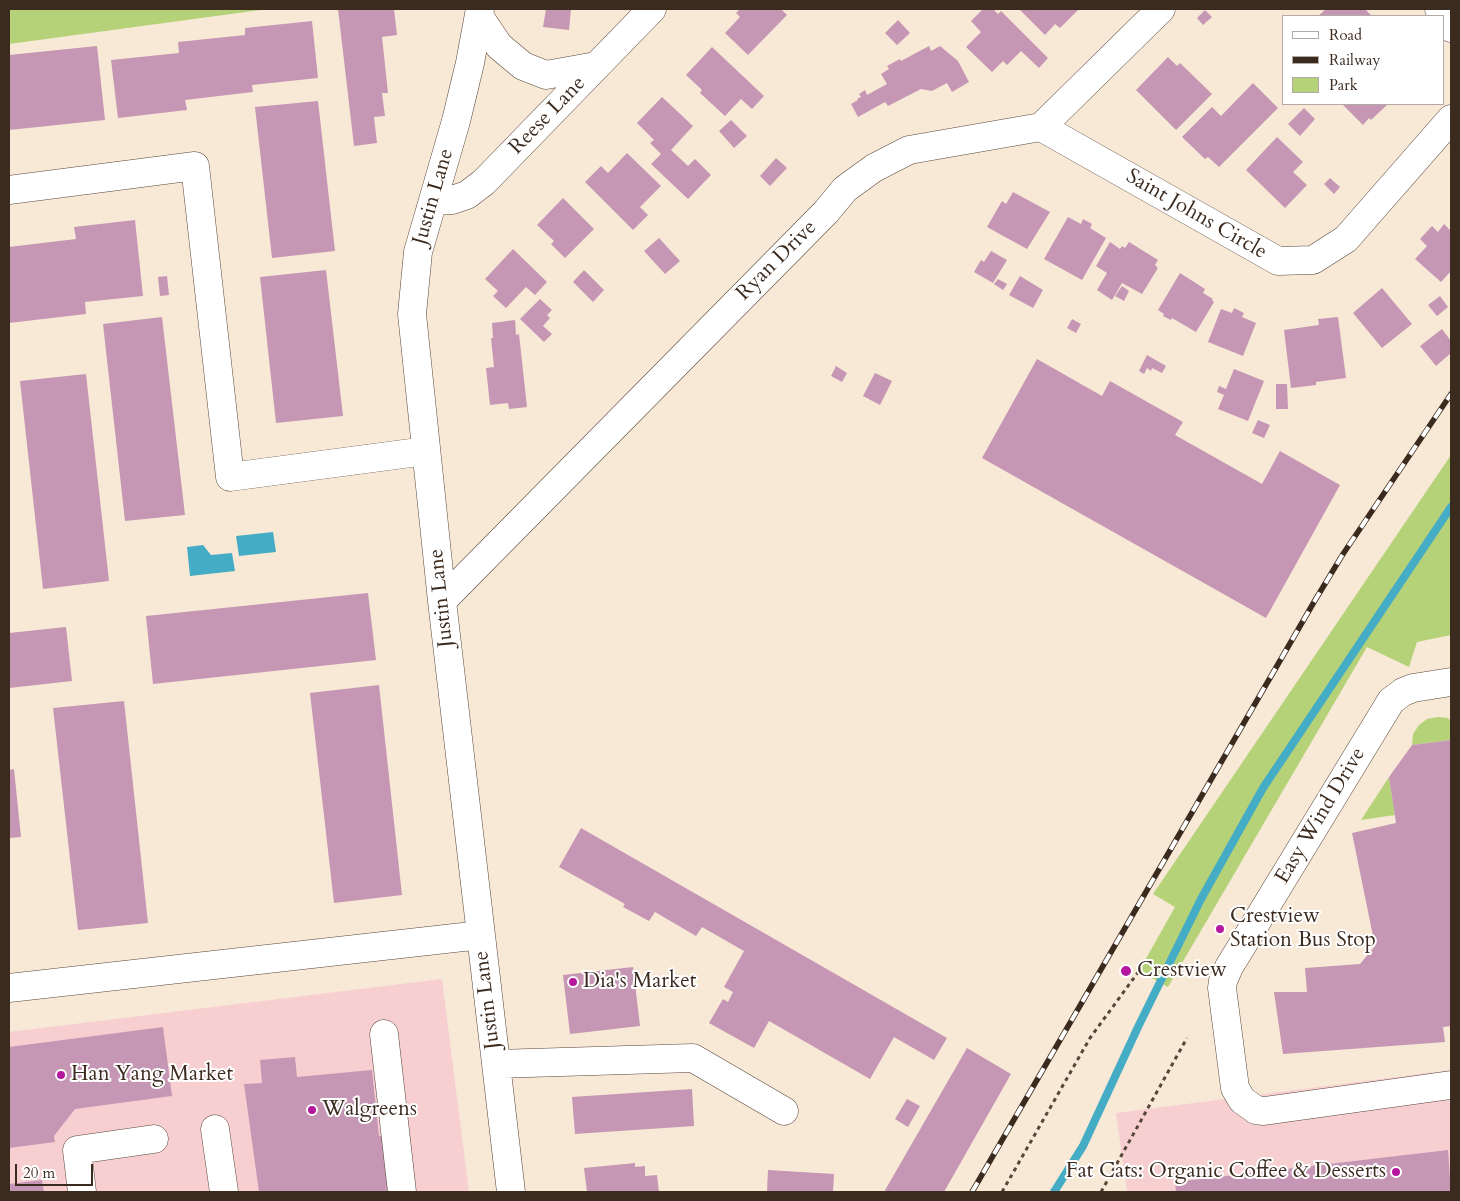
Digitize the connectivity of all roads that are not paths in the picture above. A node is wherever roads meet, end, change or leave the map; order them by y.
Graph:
1 (652, 9) edge
2 (1161, 9) edge
3 (480, 12) edge
4 (596, 66) junction
5 (1451, 119) edge
6 (1041, 127) junction
7 (9, 190) edge
8 (433, 201) junction
9 (426, 451) junction
10 (442, 601) junction
11 (1451, 682) edge
12 (481, 935) junction
13 (9, 988) edge
14 (384, 1034) dead end
15 (496, 1064) junction
16 (1451, 1085) edge
17 (784, 1111) dead end
18 (215, 1129) dead end
19 (154, 1139) dead end
20 (82, 1192) edge
21 (224, 1192) edge
22 (402, 1192) edge
23 (511, 1192) edge

1 - 4 street, Reese Lane
2 - 6 street
3 - 4 street
3 - 8 street, Justin Lane
4 - 8 street, Reese Lane
5 - 6 street, Saint Johns Circle
6 - 10 street, Ryan Drive
7 - 9 street
8 - 9 street, Justin Lane
9 - 10 street, Justin Lane
10 - 12 street, Justin Lane
11 - 16 street, Easy Wind Drive
12 - 13 street
12 - 15 street, Justin Lane
14 - 22 street
15 - 17 street
15 - 23 street, Justin Lane
18 - 21 street
19 - 20 street

